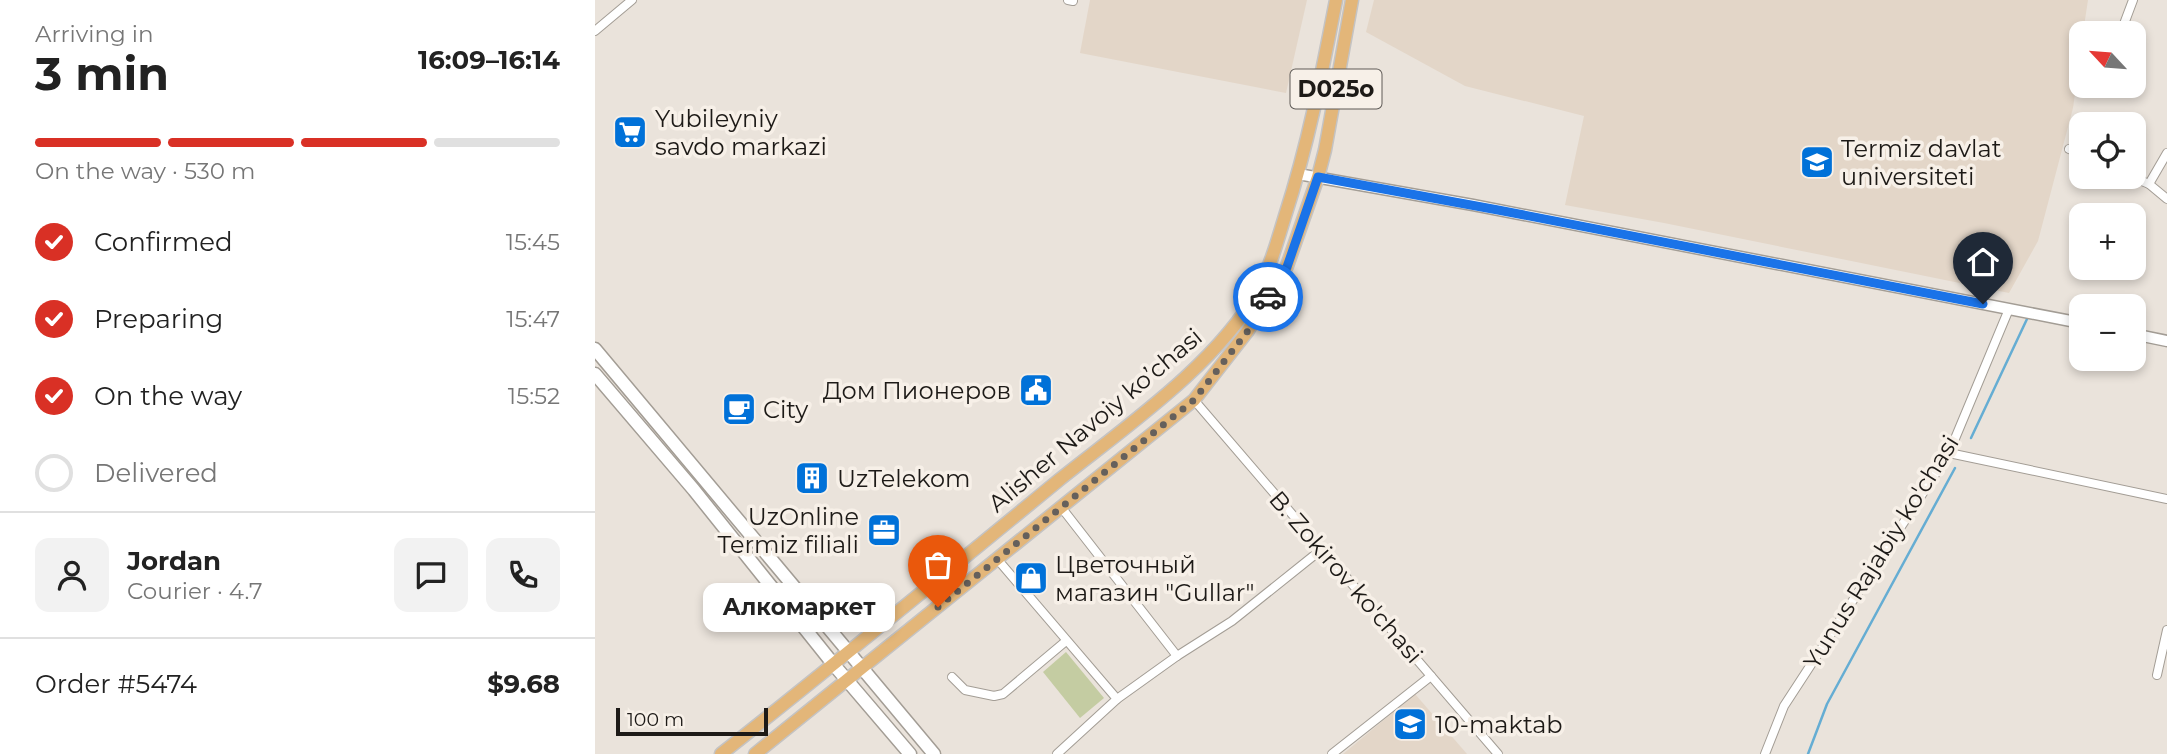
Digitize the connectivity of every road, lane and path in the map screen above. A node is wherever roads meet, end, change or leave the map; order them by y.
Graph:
1 (632, 0) edge
2 (1336, 0) edge
3 (1352, 0) edge
4 (2133, 0) edge
5 (2126, 21) edge
6 (595, 31) edge
7 (2167, 153) edge
8 (1299, 174) junction
9 (1318, 177) junction
10 (2146, 183) edge
11 (2149, 184) junction
12 (2167, 199) edge
13 (2009, 309) junction
14 (2069, 321) edge
15 (2146, 337) edge
16 (2167, 341) edge
17 (595, 349) edge
18 (595, 374) edge
19 (1194, 400) junction
20 (1949, 453) junction
21 (2167, 499) edge
22 (1061, 507) junction
23 (1322, 549) junction
24 (998, 560) junction
25 (2167, 630) edge
26 (1066, 641) junction
27 (849, 653) junction
28 (1177, 656) junction
29 (834, 665) junction
30 (862, 668) junction
31 (2157, 675) dead end
32 (1431, 676) junction
33 (952, 677) dead end
34 (848, 680) junction
35 (1117, 699) junction
36 (722, 754) edge
37 (755, 754) edge
38 (910, 754) edge
39 (934, 754) edge
40 (1056, 754) edge
41 (1332, 754) edge
42 (1499, 754) edge
43 (1765, 754) edge

1 - 6 street
2 - 8 main road, D025o
3 - 9 main road, D025o
4 - 5 street
7 - 11 street
8 - 9 street
8 - 27 main road, Alisher Navoiy ko’chasi / D025o
9 - 13 street
9 - 19 main road, Alisher Navoiy ko’chasi
10 - 11 street
11 - 12 street
13 - 14 street
13 - 20 street, Yunus Rajabiy ko'chasi
15 - 16 street
17 - 27 main road
18 - 29 main road
19 - 22 main road, Alisher Navoiy ko’chasi
19 - 23 street, B. Zokirov ko'chasi
20 - 21 street
20 - 43 street, Yunus Rajabiy ko'chasi
22 - 24 main road, Alisher Navoiy ko’chasi
22 - 28 street
23 - 28 street
23 - 32 street, B. Zokirov ko'chasi
24 - 26 street
24 - 30 main road, Alisher Navoiy ko’chasi
25 - 31 street
26 - 33 street
26 - 35 street
27 - 29 main road, Alisher Navoiy ko’chasi / D025o
27 - 30 main road
28 - 35 street
29 - 34 main road
29 - 36 main road, Alisher Navoiy ko’chasi / D025o
30 - 34 main road, Alisher Navoiy ko’chasi
30 - 39 main road
32 - 41 street
32 - 42 street, B. Zokirov ko'chasi
34 - 37 main road, Alisher Navoiy ko’chasi
34 - 38 main road
35 - 40 street

